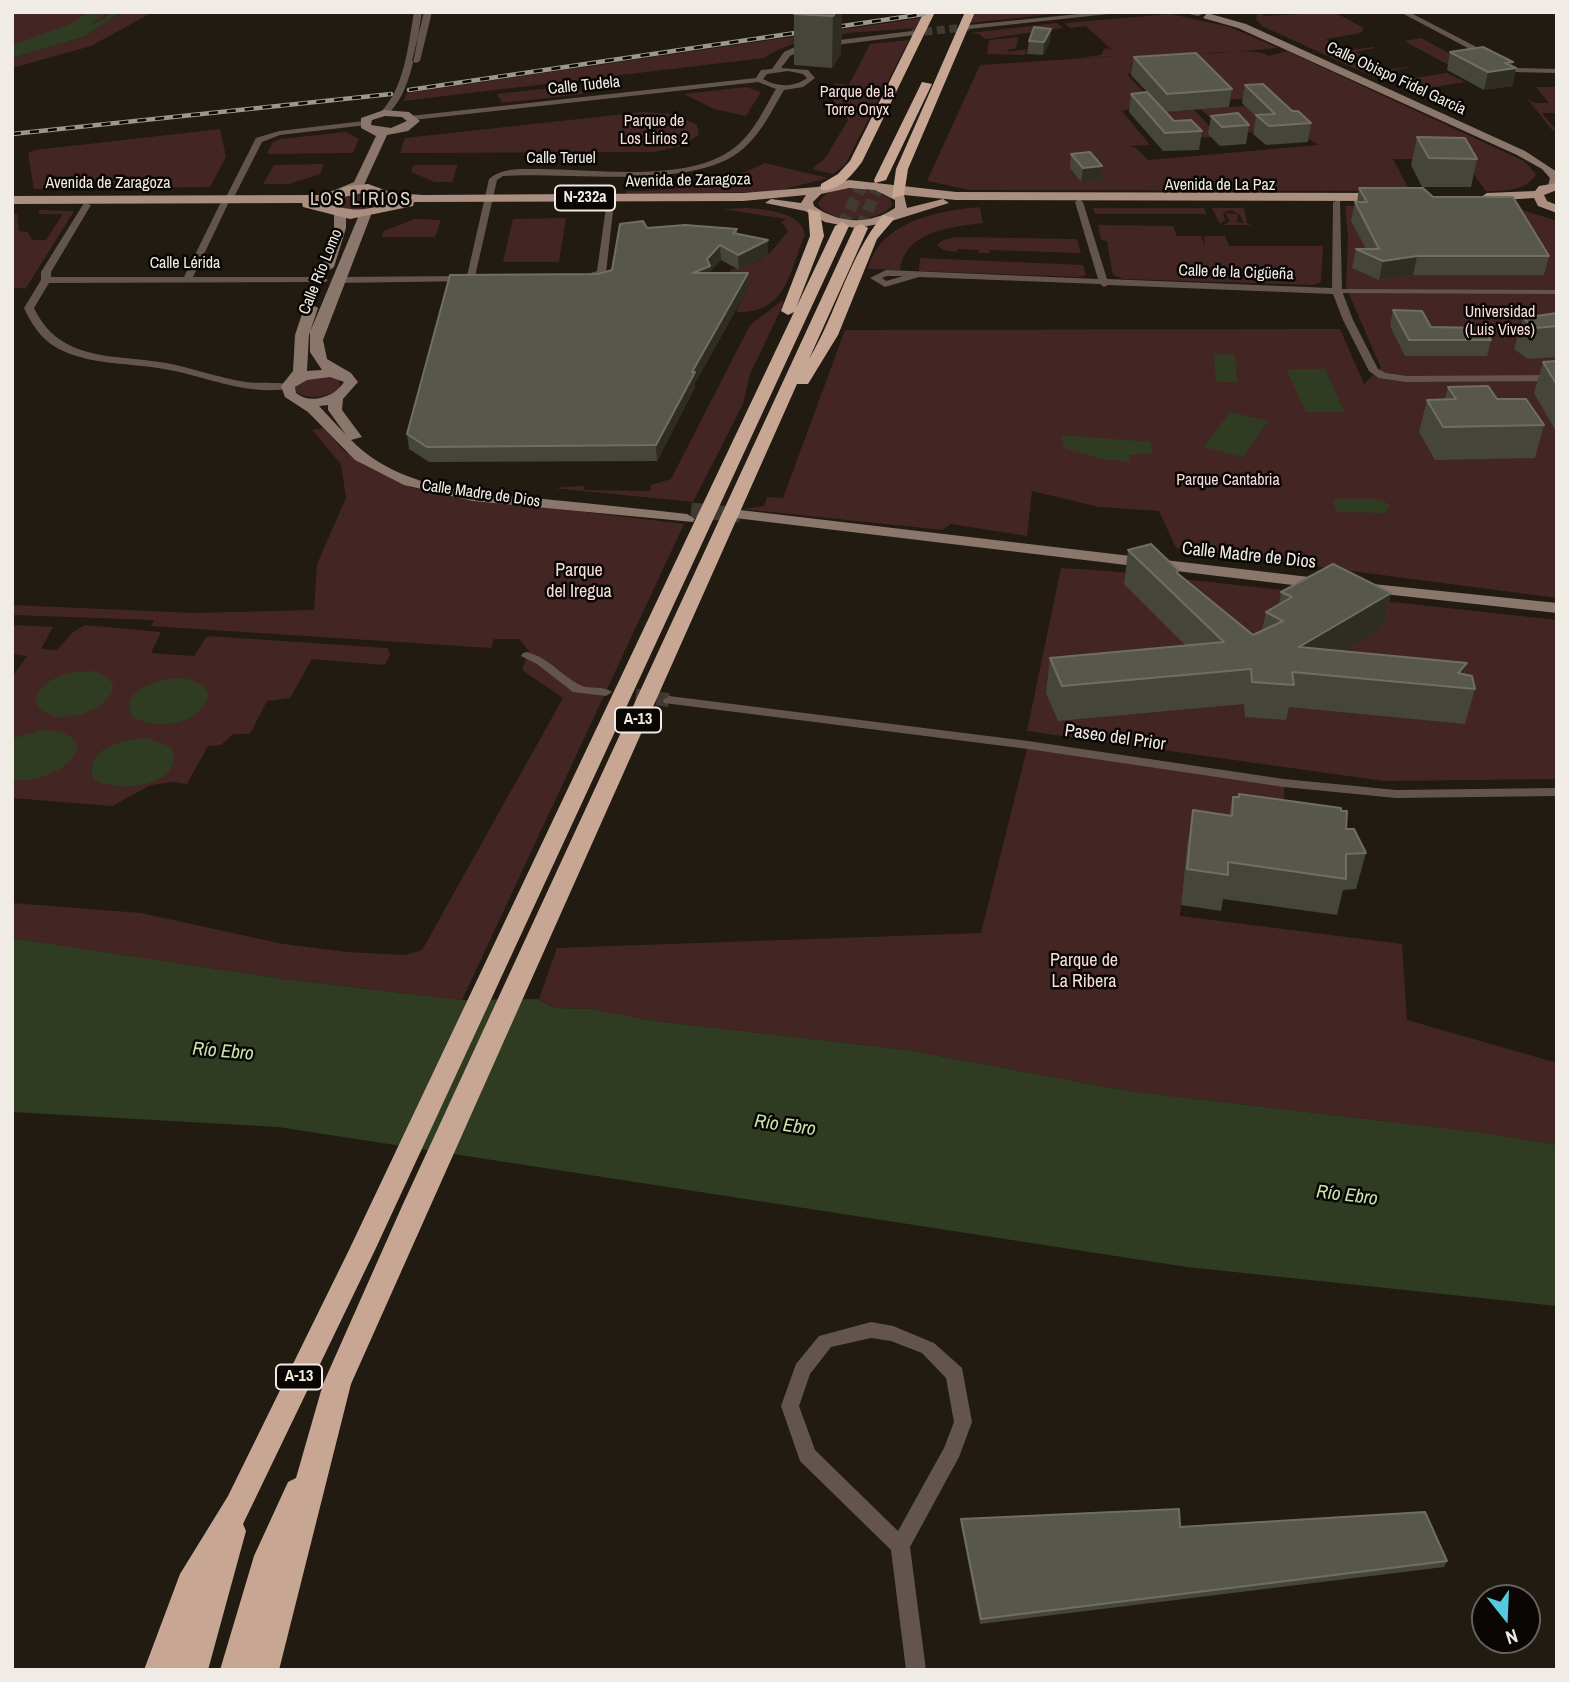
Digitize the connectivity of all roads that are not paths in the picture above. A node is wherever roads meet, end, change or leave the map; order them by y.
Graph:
1 (418, 12) edge
2 (428, 12) edge
3 (930, 12) edge
4 (942, 12) edge
5 (957, 12) edge
6 (970, 12) edge
7 (1124, 12) edge
8 (1184, 12) edge
9 (1231, 12) edge
10 (1403, 12) edge
11 (1199, 14) edge
12 (966, 31) junction
13 (914, 36) junction
14 (783, 59) junction
15 (1557, 68) edge
16 (776, 69) junction
17 (799, 70) junction
18 (931, 73) junction
19 (910, 78) junction
20 (759, 80) junction
21 (403, 82) junction
22 (781, 88) junction
23 (397, 105) junction
24 (927, 114) junction
25 (413, 118) junction
26 (894, 118) dead end
27 (364, 124) junction
28 (402, 129) junction
29 (379, 131) junction
30 (868, 133) junction
31 (1557, 165) edge
32 (901, 172) junction
33 (880, 180) tunnel mouth
34 (1554, 186) edge
35 (377, 189) junction
36 (821, 189) junction
37 (896, 193) junction
38 (956, 196) junction
39 (332, 199) junction
40 (391, 200) junction
41 (489, 200) junction
42 (1476, 200) edge
43 (12, 202) edge
44 (227, 202) junction
45 (610, 202) junction
46 (1080, 202) junction
47 (1337, 202) junction
48 (1547, 203) edge
49 (87, 205) junction
50 (811, 210) junction
51 (340, 214) junction
52 (365, 215) junction
53 (892, 216) junction
54 (842, 226) tunnel mouth
55 (861, 228) tunnel mouth
56 (915, 276) dead end
57 (575, 278) edge
58 (187, 279) junction
59 (46, 280) junction
60 (1104, 284) junction
61 (1337, 291) junction
62 (325, 292) junction
63 (1557, 292) edge
64 (338, 374) junction
65 (1557, 378) edge
66 (292, 383) junction
67 (336, 399) junction
68 (304, 402) junction
69 (775, 415) junction
70 (724, 479) junction
71 (716, 519) junction
72 (1557, 608) edge
73 (527, 656) dead end
74 (606, 692) tunnel mouth
75 (669, 700) tunnel mouth
76 (1557, 792) edge
77 (318, 1445) junction
78 (238, 1505) junction
79 (900, 1546) junction
80 (160, 1670) edge
81 (192, 1670) edge
82 (236, 1670) edge
83 (263, 1670) edge
84 (916, 1670) edge

1 - 21 street
2 - 21 street
3 - 13 highway
4 - 19 highway
5 - 18 highway
6 - 12 highway
7 - 12 street
8 - 11 street
9 - 11 main road
9 - 31 main road, Calle Obispo Fidel García
10 - 15 street
11 - 34 main road, Calle Obispo Fidel García
12 - 24 highway
13 - 14 street
13 - 30 highway
14 - 16 street
14 - 17 street
16 - 17 street
16 - 20 street
17 - 22 street
18 - 24 highway
18 - 33 highway
19 - 26 highway
19 - 30 highway
20 - 22 street
20 - 25 street, Calle Tudela
21 - 23 street
22 - 41 street, Calle Teruel
23 - 25 main road
23 - 27 main road
24 - 32 highway
25 - 28 main road
27 - 29 main road
27 - 44 street
28 - 29 main road
28 - 35 main road
29 - 39 main road
30 - 36 highway
32 - 37 highway
32 - 38 street, Avenida de La Paz
34 - 48 main road
35 - 39 main road, N-232a
35 - 40 main road, N-232a
36 - 37 main road, N-232a
36 - 41 main road, Avenida de Zaragoza / N-232a
36 - 50 main road
37 - 38 main road, Avenida de La Paz
37 - 53 main road
38 - 47 main road, Avenida de La Paz
39 - 44 main road, Avenida de Zaragoza / N-232a
39 - 51 main road, N-232a
40 - 41 main road, Avenida de Zaragoza / N-232a
40 - 52 main road, N-232a
41 - 45 main road, Avenida de Zaragoza / N-232a
41 - 62 street, Calle Lérida
42 - 48 main road
43 - 44 main road, Avenida de Zaragoza / N-232a
43 - 49 main road, Avenida de Zaragoza / N-232a
44 - 49 main road, Avenida de Zaragoza / N-232a
44 - 58 street
45 - 50 main road, Avenida de Zaragoza / N-232a
45 - 57 street
46 - 47 main road, Avenida de La Paz
46 - 53 main road, Avenida de La Paz
46 - 60 street
47 - 61 street
49 - 59 street
50 - 53 main road, N-232a
50 - 70 highway
51 - 52 main road, N-232a
51 - 62 main road, Calle Río Lomo
52 - 62 main road, Calle Río Lomo
53 - 69 highway
54 - 70 highway, A-13
55 - 69 highway, A-13
56 - 60 street, Calle de la Cigüeña
58 - 59 street, Calle Lérida
58 - 62 street, Calle Lérida
59 - 66 street
60 - 61 street, Calle de la Cigüeña
61 - 63 street, Calle de la Cigüeña
61 - 65 street
62 - 64 main road, Calle Río Lomo
62 - 66 main road, Calle Río Lomo
64 - 66 main road
64 - 67 main road
66 - 68 main road, Calle Madre de Dios
67 - 68 main road
67 - 71 main road, Calle Madre de Dios
68 - 71 main road, Calle Madre de Dios
69 - 71 highway, A-13
70 - 71 highway, A-13
71 - 72 main road, Calle Madre de Dios
71 - 77 highway, A-13
71 - 78 highway, A-13
73 - 74 street
75 - 76 street, Paseo del Prior
77 - 82 highway, A-13
77 - 83 highway
78 - 80 highway
78 - 81 highway, A-13
79 - 79 street
79 - 84 street

